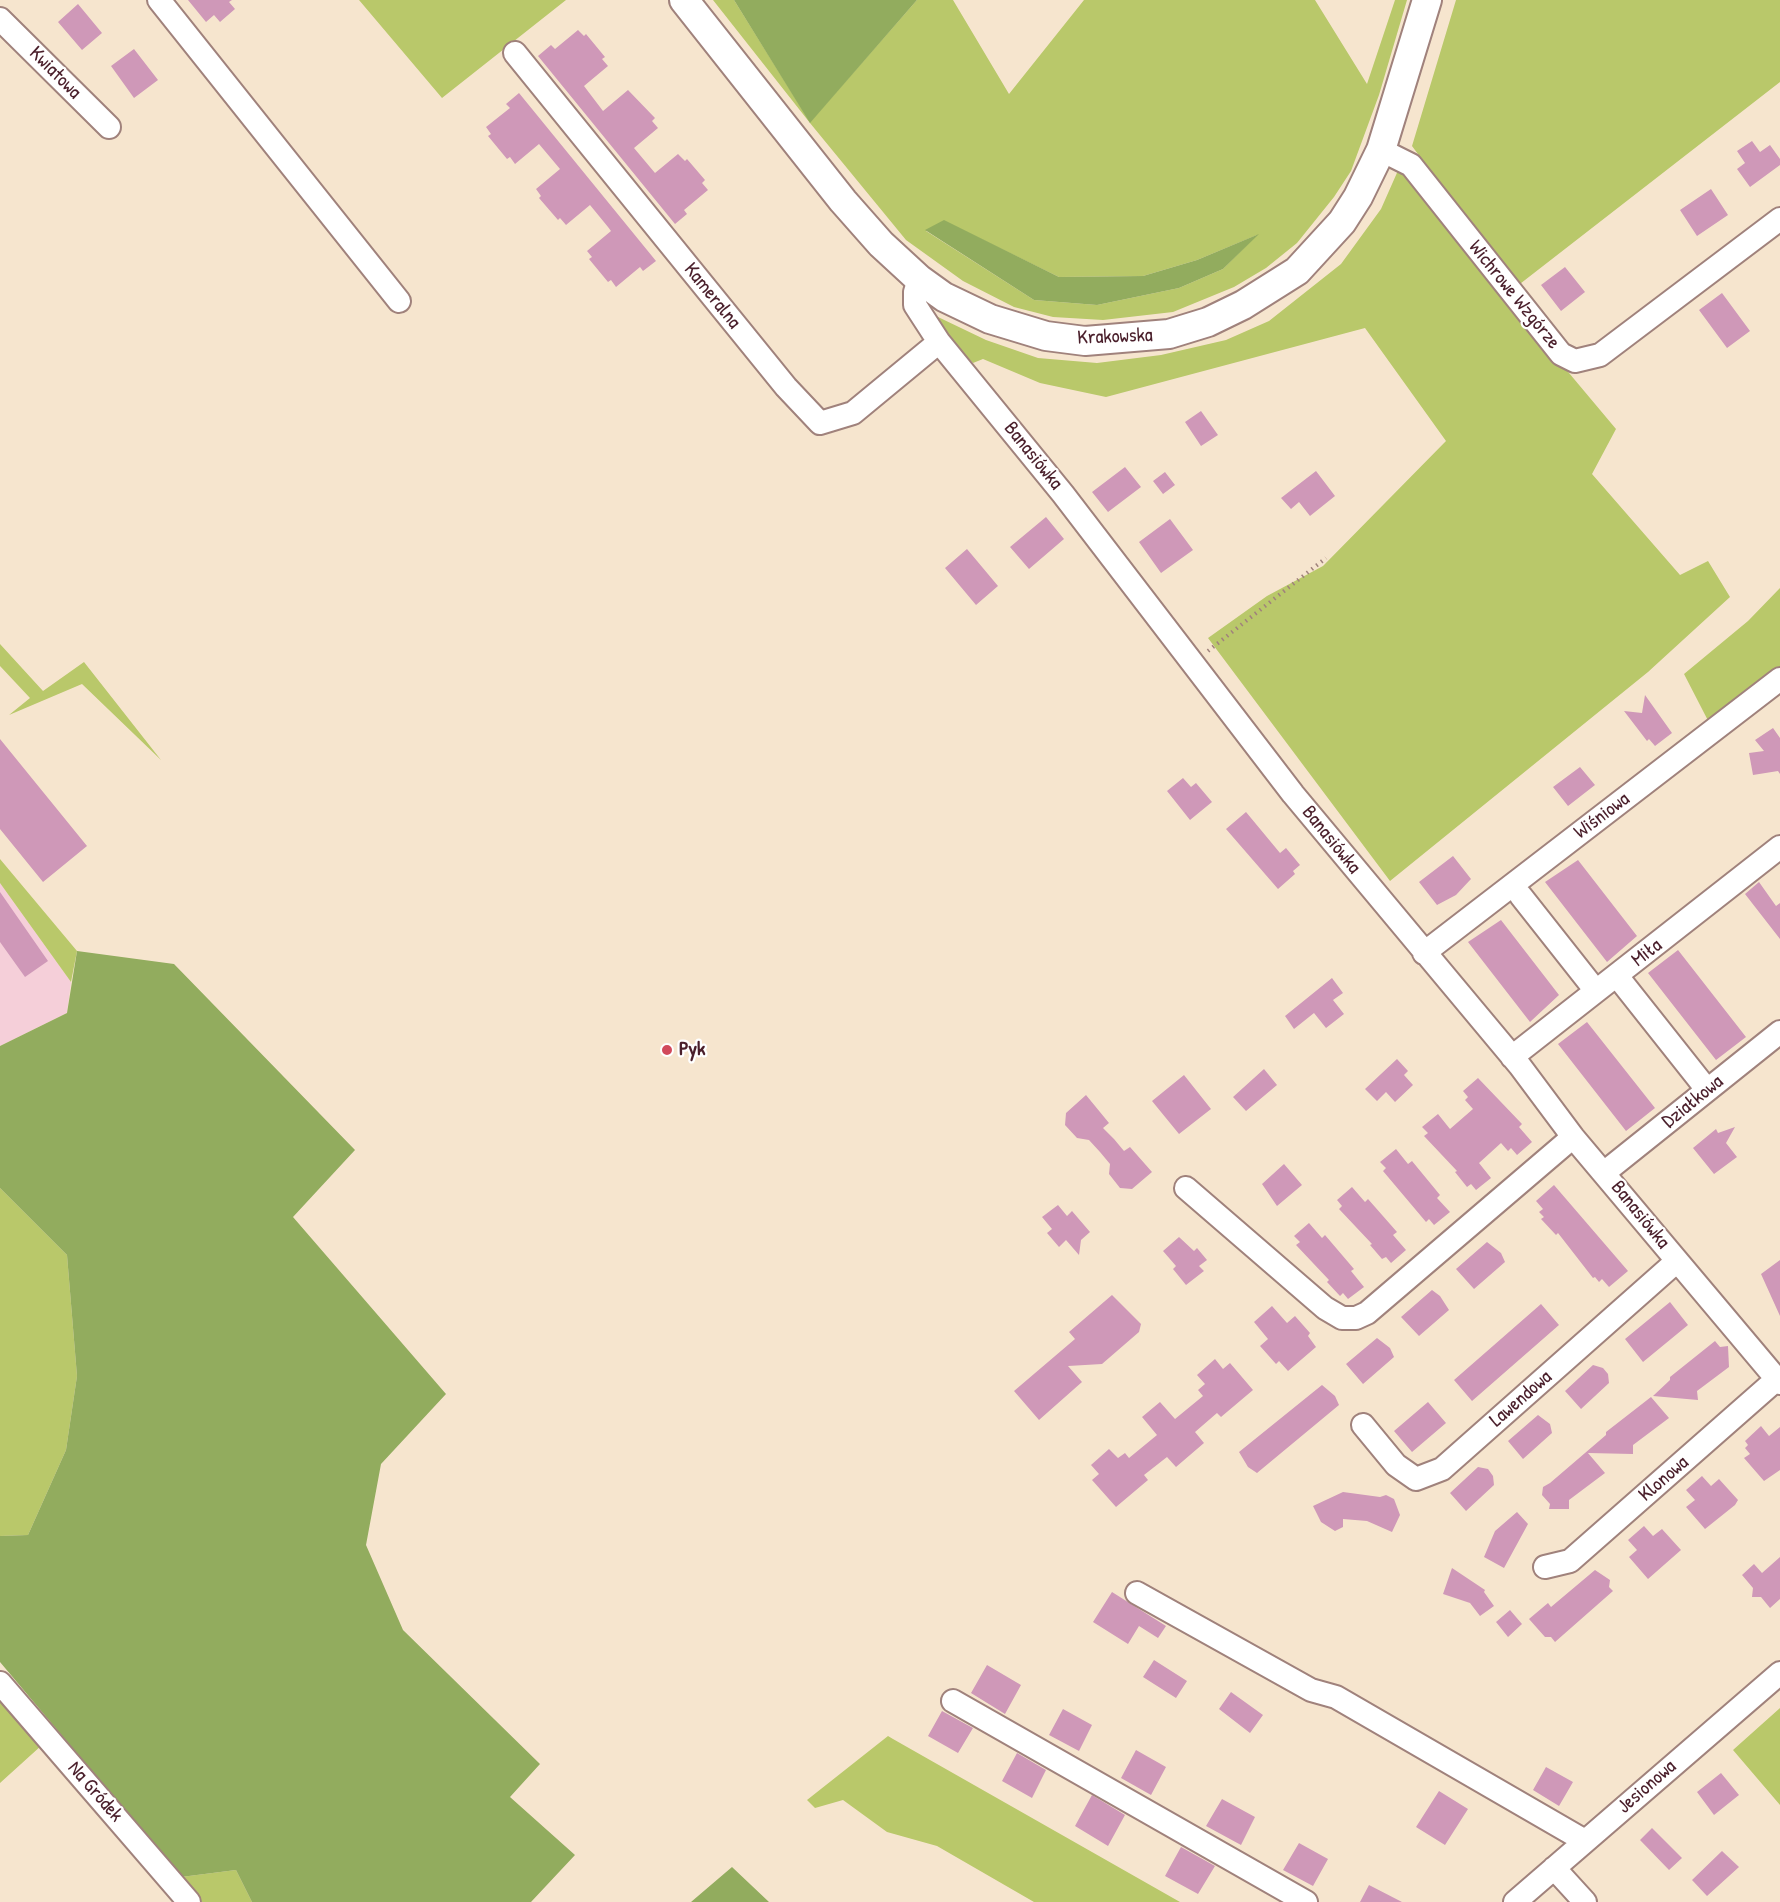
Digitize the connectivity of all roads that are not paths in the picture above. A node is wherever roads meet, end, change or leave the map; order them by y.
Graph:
1 (159, 0) edge
2 (684, 0) edge
3 (1427, 0) edge
4 (0, 19) edge
5 (515, 53) dead end
6 (109, 127) dead end
7 (1381, 150) junction
8 (1780, 219) edge
9 (919, 279) junction
10 (399, 301) dead end
11 (939, 342) junction
12 (1780, 679) edge
13 (1780, 847) edge
14 (1521, 896) dead end
15 (1424, 953) junction
16 (1617, 976) junction
17 (1596, 991) junction
18 (1780, 1032) edge
19 (1512, 1058) junction
20 (1701, 1082) dead end
21 (1573, 1137) junction
22 (1605, 1172) junction
23 (1186, 1188) dead end
24 (1677, 1261) junction
25 (1778, 1381) edge
26 (1363, 1425) dead end
27 (1545, 1567) dead end
28 (1137, 1593) dead end
29 (1780, 1672) edge
30 (0, 1683) edge
31 (953, 1701) dead end
32 (1585, 1841) junction
33 (1554, 1868) junction
34 (189, 1902) edge
35 (1306, 1902) edge
36 (1515, 1902) edge
37 (1585, 1902) edge

1 - 10 street
2 - 9 main road, Krakowska
3 - 7 main road, Krakowska
4 - 6 street, Kwiatowa
5 - 11 street, Kameralna
7 - 8 street, Wichrowe Wzgórze
7 - 9 main road, Krakowska
9 - 11 street, Banasiówka
11 - 15 street, Banasiówka
12 - 15 street, Wiśniowa
13 - 16 street, Miła
14 - 17 street
15 - 19 street, Banasiówka
16 - 17 street, Miła
16 - 20 street
17 - 19 street, Miła
18 - 22 street, Działkowa
19 - 21 street, Banasiówka
21 - 22 street, Banasiówka
21 - 23 street
22 - 24 street, Banasiówka
24 - 25 street, Banasiówka
24 - 26 street, Lawendowa
25 - 27 street, Klonowa
28 - 32 street
29 - 32 street, Jesionowa
30 - 34 street, Na Gródek
31 - 35 street
32 - 33 street, Jesionowa
33 - 36 street, Jesionowa
33 - 37 street

